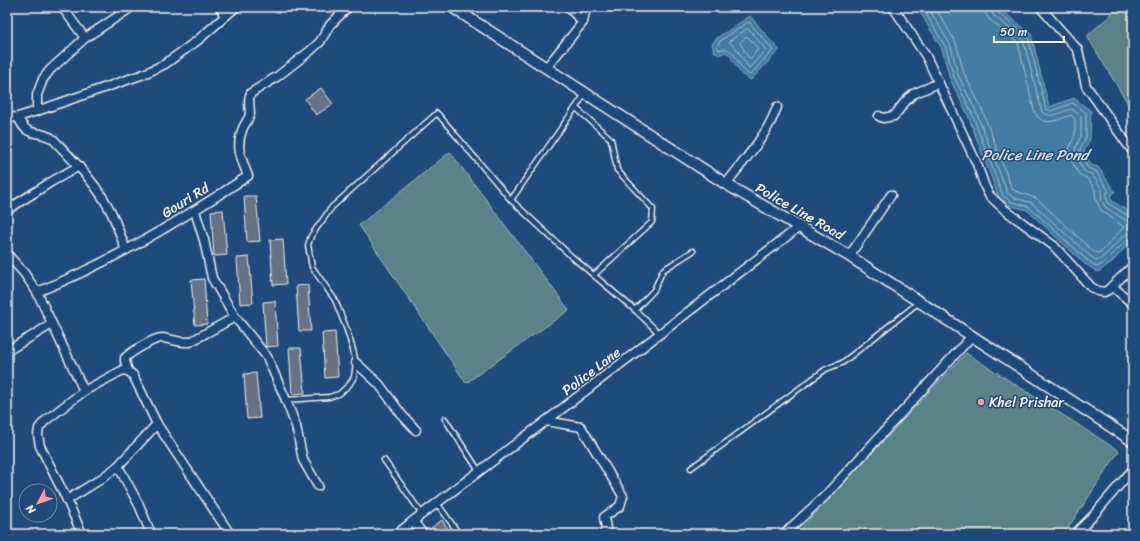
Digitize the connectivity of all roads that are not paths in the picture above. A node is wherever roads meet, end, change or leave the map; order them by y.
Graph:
1 (62, 7) edge
2 (132, 7) edge
3 (220, 7) edge
4 (236, 7) edge
5 (348, 7) edge
6 (452, 7) edge
7 (568, 7) edge
8 (588, 7) edge
9 (893, 7) edge
10 (1040, 7) edge
11 (122, 10) edge
12 (225, 16) junction
13 (583, 22) junction
14 (85, 38) junction
15 (546, 68) junction
16 (939, 83) junction
17 (585, 94) junction
18 (777, 107) dead end
19 (576, 108) junction
20 (37, 111) junction
21 (879, 116) dead end
22 (18, 117) junction
23 (7, 118) edge
24 (1133, 152) edge
25 (79, 166) junction
26 (726, 184) junction
27 (891, 195) dead end
28 (511, 200) junction
29 (7, 210) edge
30 (195, 211) junction
31 (799, 227) junction
32 (126, 250) junction
33 (693, 251) dead end
34 (7, 254) edge
35 (849, 256) junction
36 (1133, 266) edge
37 (594, 275) junction
38 (1112, 286) junction
39 (37, 292) junction
40 (920, 302) junction
41 (1133, 304) edge
42 (635, 310) junction
43 (235, 317) junction
44 (52, 324) junction
45 (660, 334) junction
46 (972, 336) junction
47 (7, 351) edge
48 (356, 363) junction
49 (128, 371) junction
50 (84, 391) junction
51 (286, 400) junction
52 (445, 419) dead end
53 (546, 421) junction
54 (157, 424) junction
55 (416, 430) dead end
56 (1133, 441) edge
57 (384, 460) dead end
58 (118, 466) junction
59 (691, 468) dead end
60 (1133, 469) edge
61 (480, 471) junction
62 (318, 486) dead end
63 (67, 500) junction
64 (437, 503) junction
65 (422, 514) junction
66 (413, 521) junction
67 (226, 533) edge
68 (82, 534) edge
69 (151, 534) edge
70 (397, 534) edge
71 (423, 534) edge
72 (459, 534) edge
73 (604, 534) edge
74 (784, 534) edge
75 (1075, 534) edge

1 - 14 street
2 - 11 street
3 - 12 street
4 - 12 street
5 - 30 street, Gouri Rd
6 - 15 street, Police Line Road
7 - 13 street
8 - 13 street
9 - 16 street
10 - 24 street
11 - 14 street
12 - 20 street
13 - 15 street
14 - 20 street
15 - 17 street, Police Line Road
16 - 21 street
16 - 38 street
17 - 19 lane
17 - 26 street, Police Line Road
18 - 26 street
19 - 28 lane
19 - 37 lane
20 - 22 street
22 - 23 street
22 - 25 street
25 - 29 street
25 - 32 street
26 - 31 street, Police Line Road
27 - 35 street
28 - 37 lane
28 - 48 lane
30 - 32 street, Gouri Rd
30 - 43 street
31 - 35 street, Police Line Road
31 - 45 street, Police Lane
32 - 39 street, Gouri Rd
33 - 42 lane
34 - 39 street
35 - 40 street, Police Line Road
36 - 38 street
37 - 42 lane
38 - 41 street
39 - 44 street
40 - 46 street, Police Line Road
40 - 59 lane
42 - 45 lane
43 - 49 street
43 - 51 street
44 - 47 street
44 - 50 street
45 - 53 street, Police Lane
46 - 56 street, Police Line Road
46 - 74 street
48 - 51 lane
48 - 55 street
49 - 50 street
49 - 54 street
50 - 63 street
51 - 62 street
52 - 61 lane
53 - 61 street, Police Lane
53 - 73 street
54 - 58 street
54 - 67 street
57 - 65 lane
58 - 63 street
58 - 69 street
60 - 75 street
61 - 64 street, Police Lane
63 - 68 street
64 - 65 street, Police Lane
64 - 72 lane
65 - 66 street, Police Lane
66 - 70 street, Police Lane
66 - 71 street

